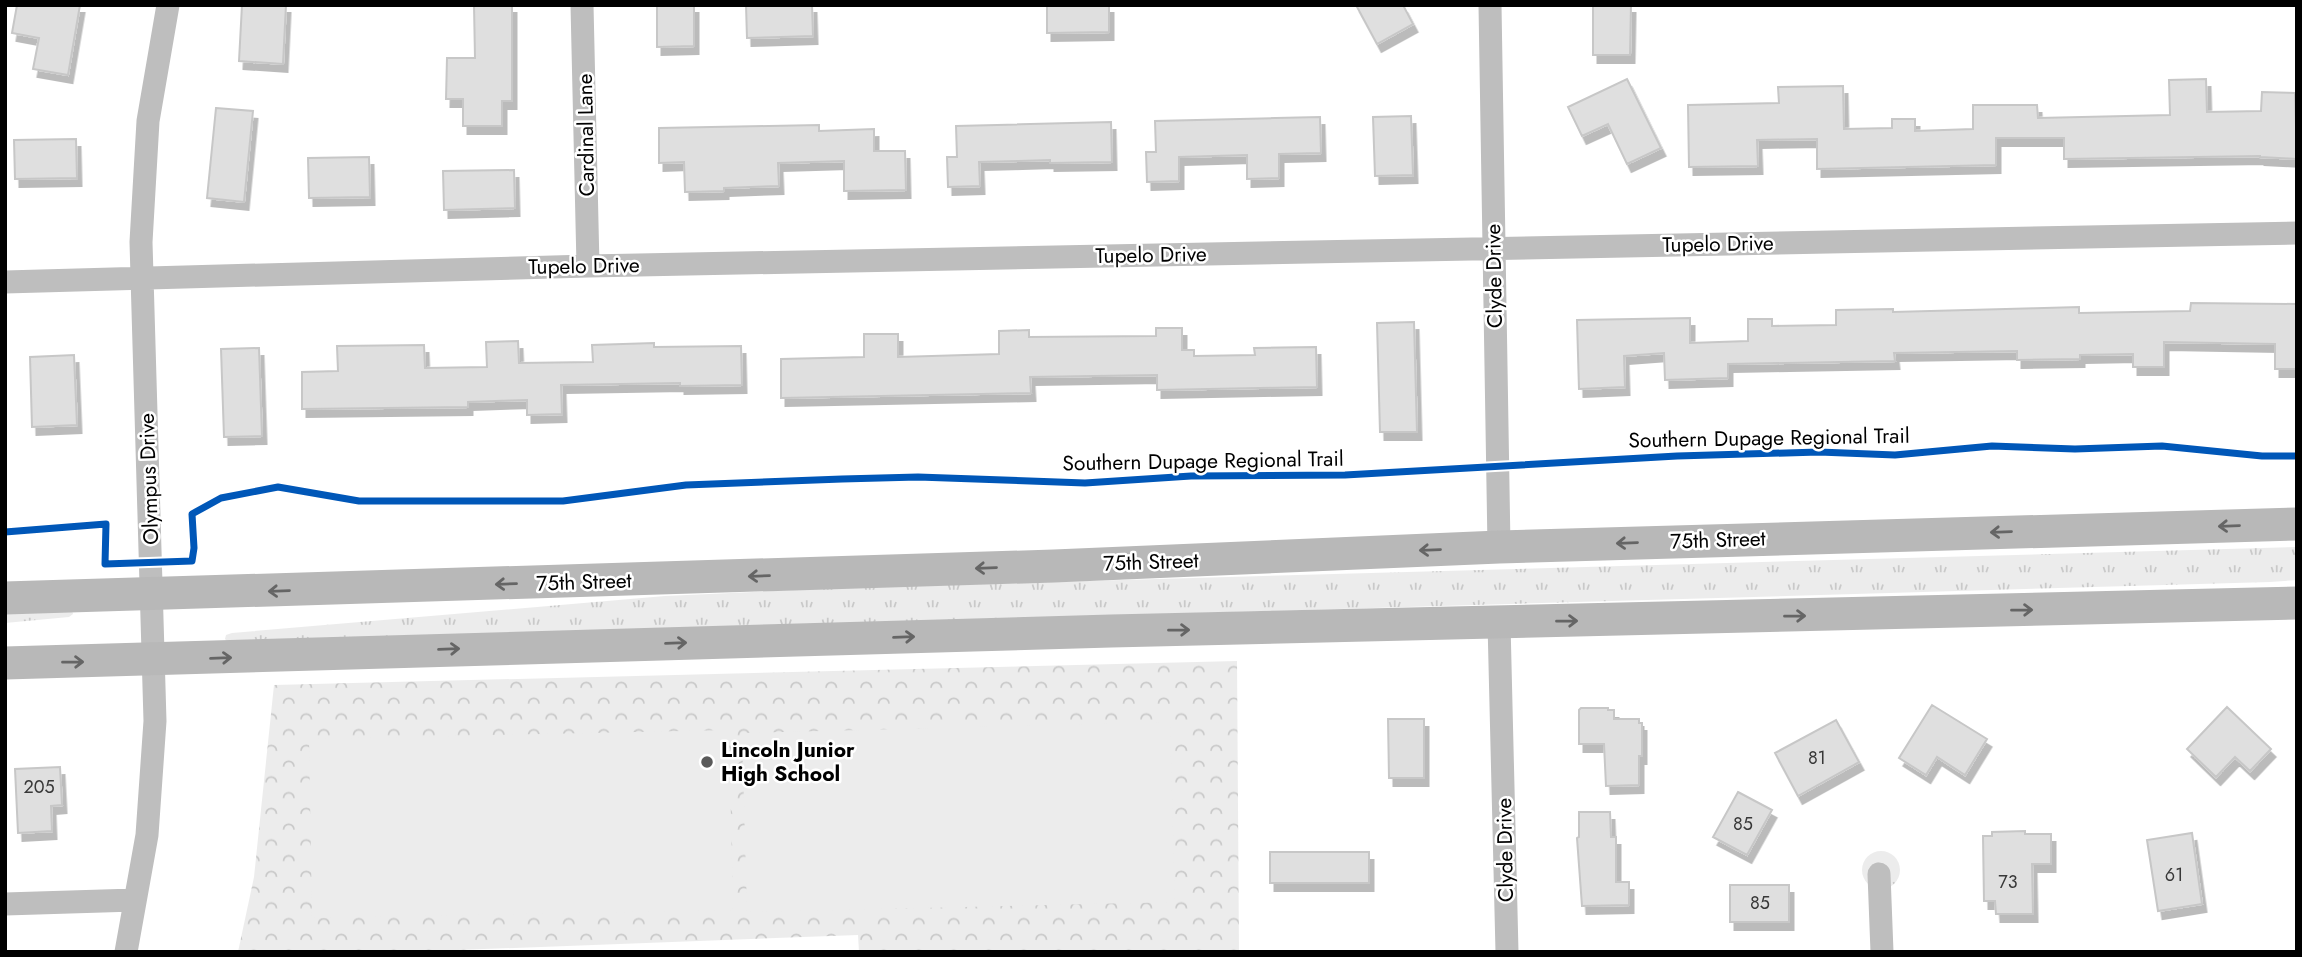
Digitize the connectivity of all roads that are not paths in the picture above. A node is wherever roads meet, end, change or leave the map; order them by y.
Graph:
1 (168, 5) edge
2 (582, 5) edge
3 (1490, 5) edge
4 (2297, 233) edge
5 (1493, 248) junction
6 (588, 265) junction
7 (141, 278) junction
8 (5, 282) edge
9 (2297, 524) edge
10 (1499, 547) junction
11 (152, 594) junction
12 (5, 598) edge
13 (2297, 603) edge
14 (1499, 623) junction
15 (153, 660) junction
16 (5, 663) edge
17 (1879, 874) dead end
18 (135, 900) junction
19 (5, 904) edge
20 (126, 952) edge
21 (1507, 952) edge
22 (1882, 952) edge

1 - 7 street, Olympus Drive
2 - 6 street, Cardinal Lane
3 - 5 street, Clyde Drive
4 - 5 street, Tupelo Drive
5 - 6 street, Tupelo Drive
5 - 10 street, Clyde Drive
6 - 7 street, Tupelo Drive
7 - 8 street, Tupelo Drive
7 - 11 street, Olympus Drive
9 -> 10 main road, 75th Street
10 -> 11 main road, 75th Street
11 - 12 main road, 75th Street
11 - 15 street, Olympus Drive
14 -> 13 main road
15 -> 14 main road
14 - 21 street, Clyde Drive
16 -> 15 main road
15 - 18 street, Olympus Drive
17 - 22 street
18 - 19 street
18 - 20 street, Olympus Drive

